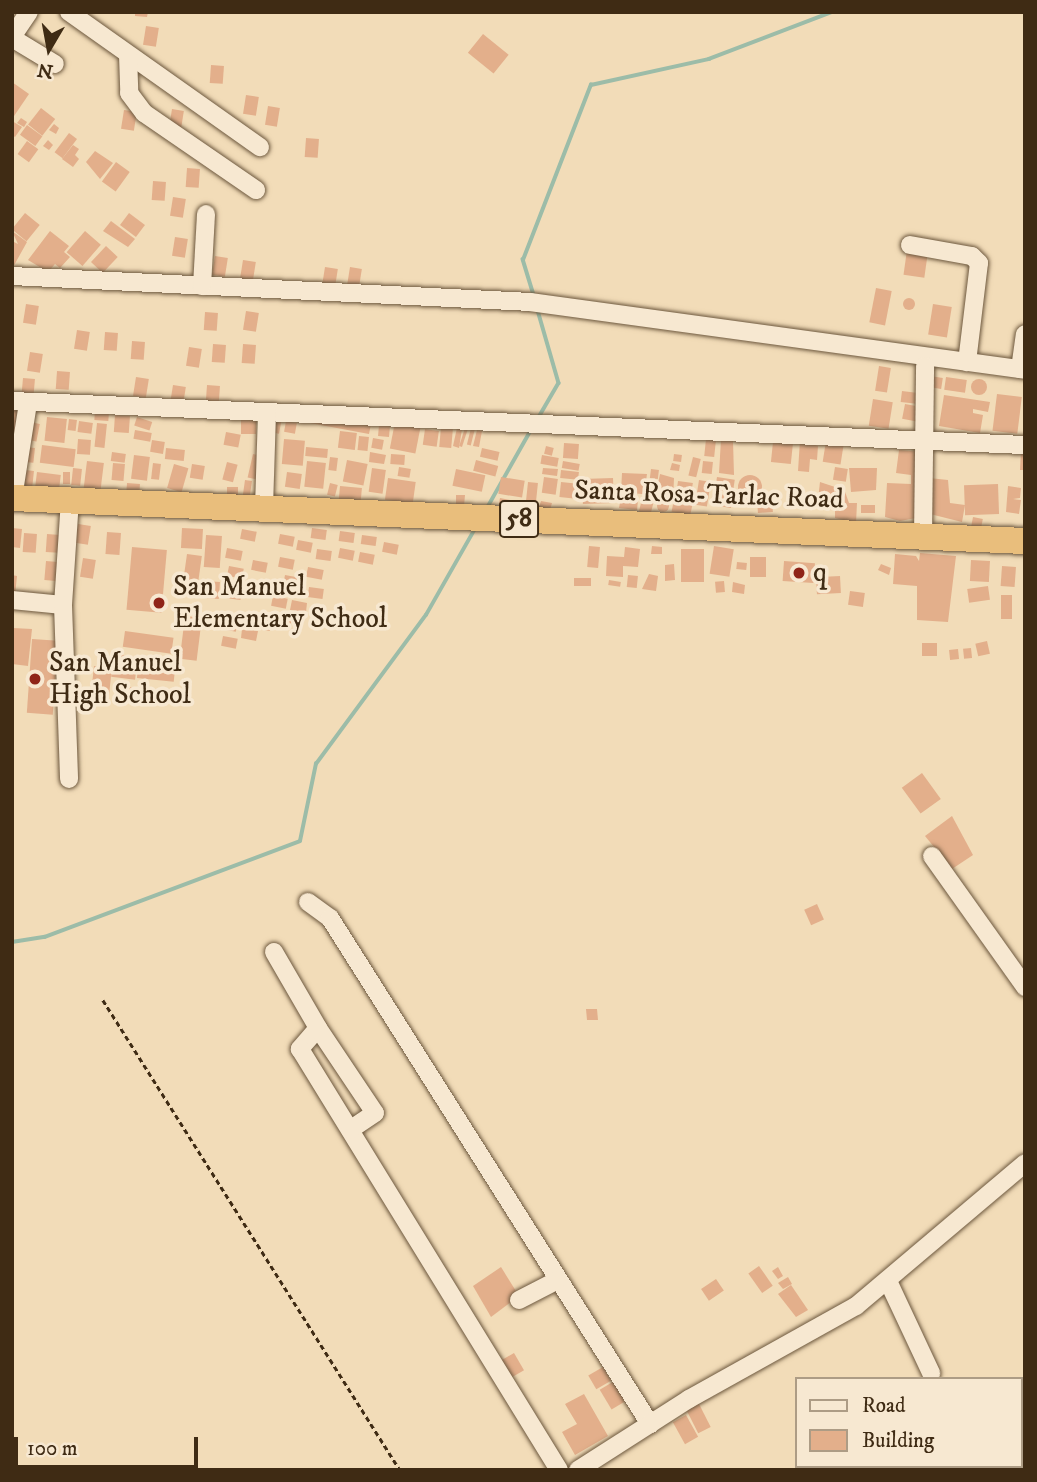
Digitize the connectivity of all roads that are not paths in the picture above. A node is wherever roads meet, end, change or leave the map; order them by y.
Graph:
1 (29, 12) edge
2 (69, 12) edge
3 (12, 38) edge
4 (128, 55) junction
5 (55, 64) dead end
6 (260, 146) dead end
7 (257, 190) dead end
8 (206, 214) dead end
9 (910, 244) dead end
10 (12, 276) edge
11 (202, 286) junction
12 (1025, 334) edge
13 (967, 362) junction
14 (925, 366) dead end
15 (1023, 370) edge
16 (20, 402) edge
17 (267, 413) junction
18 (922, 442) junction
19 (1025, 445) edge
20 (13, 498) edge
21 (70, 500) junction
22 (264, 508) junction
23 (923, 536) junction
24 (1025, 541) edge
25 (12, 600) edge
26 (63, 604) junction
27 (69, 779) dead end
28 (933, 856) dead end
29 (308, 902) dead end
30 (274, 952) dead end
31 (1025, 987) edge
32 (317, 1028) junction
33 (350, 1130) junction
34 (1025, 1163) edge
35 (556, 1280) junction
36 (888, 1281) junction
37 (519, 1300) dead end
38 (931, 1373) dead end
39 (650, 1424) junction
40 (559, 1470) edge
41 (578, 1470) edge

1 - 3 street
2 - 4 street
3 - 5 street
4 - 6 street
4 - 7 street
8 - 11 street
9 - 13 street
10 - 11 street
11 - 13 street
12 - 15 street
13 - 15 street
14 - 18 street
16 - 17 street
16 - 20 street
17 - 18 street
17 - 22 street
18 - 19 street
18 - 23 street
20 - 21 highway, Santa Rosa-Tarlac Road / 58
21 - 22 highway, Santa Rosa-Tarlac Road / 58
21 - 26 street
22 - 23 highway, Santa Rosa-Tarlac Road / 58
23 - 24 highway, Santa Rosa-Tarlac Road / 58
25 - 26 street
26 - 27 street
28 - 31 street
29 - 35 street
30 - 32 street
32 - 33 street
32 - 33 street
33 - 40 street
34 - 36 street
35 - 37 street
35 - 39 street
36 - 38 street
36 - 39 street
39 - 41 street

